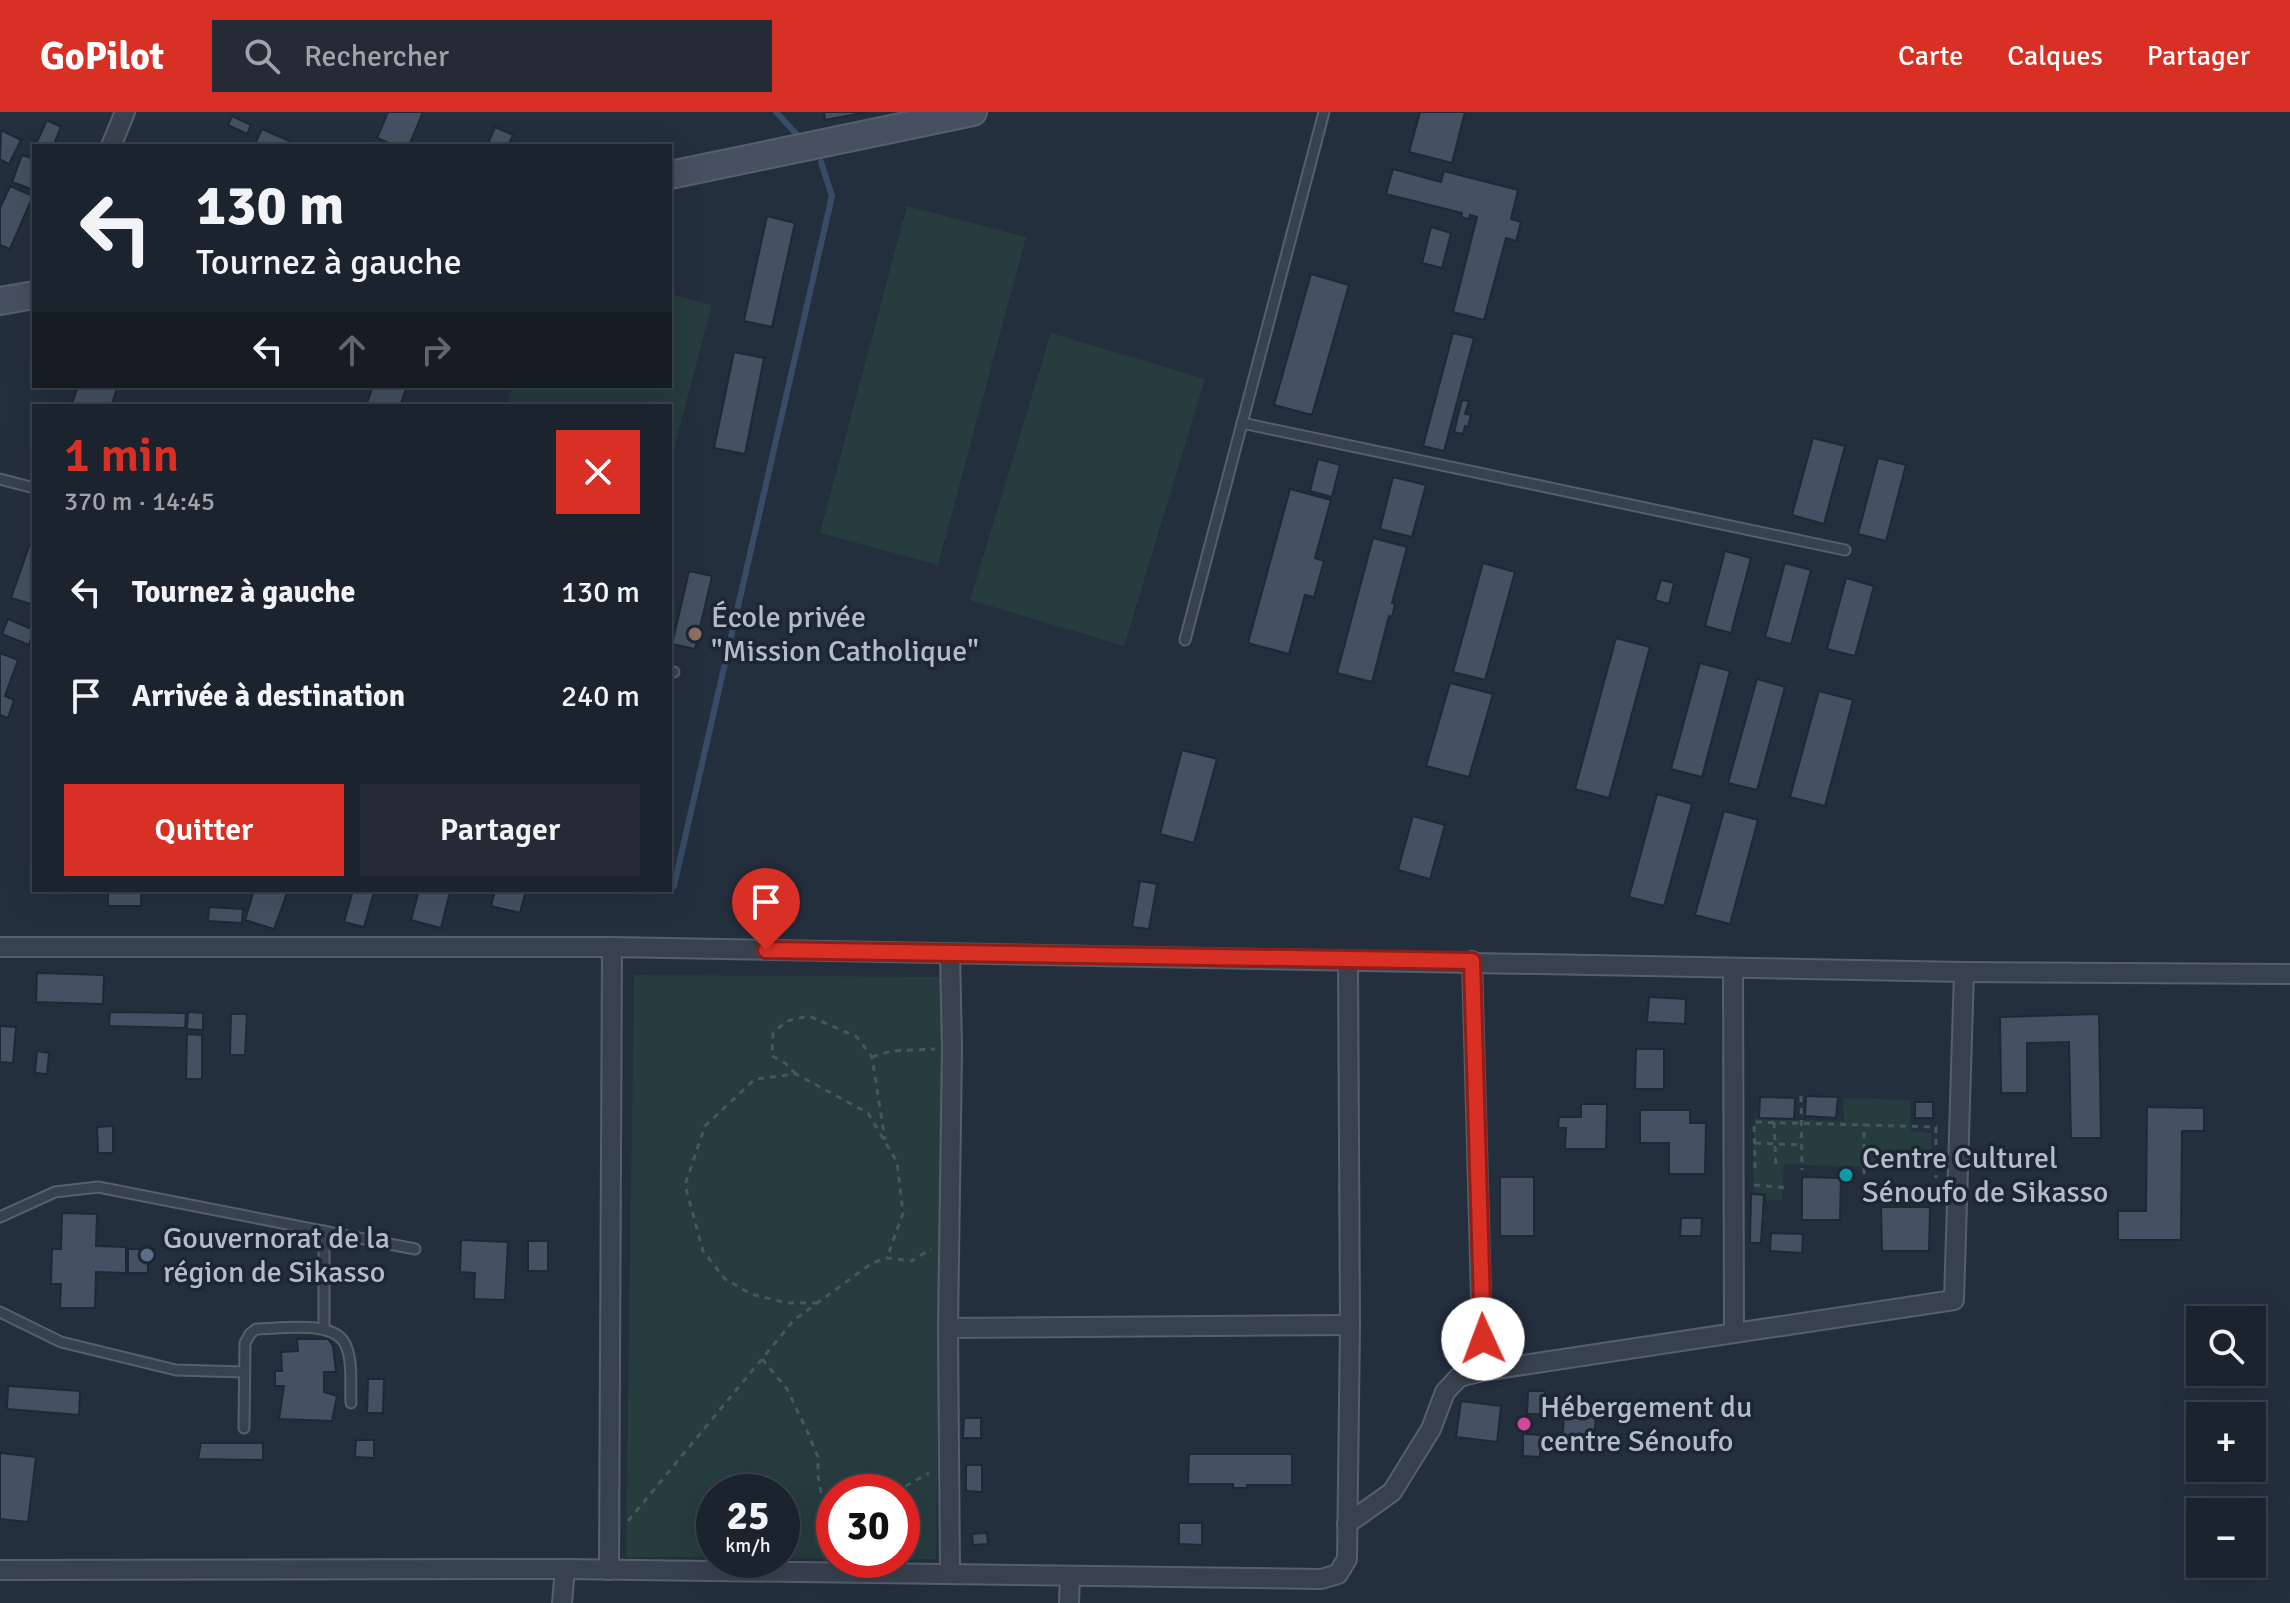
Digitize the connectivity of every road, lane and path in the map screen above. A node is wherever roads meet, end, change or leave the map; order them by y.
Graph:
1 (125, 112) edge
2 (972, 112) edge
3 (1324, 112) edge
4 (112, 144) edge
5 (672, 175) edge
6 (32, 295) edge
7 (0, 301) edge
8 (1242, 423) junction
9 (0, 479) edge
10 (32, 487) edge
11 (1845, 550) dead end
12 (1185, 640) dead end
13 (0, 947) edge
14 (612, 947) junction
15 (950, 954) junction
16 (1348, 960) junction
17 (1472, 961) junction
18 (1733, 968) junction
19 (1964, 972) junction
20 (2290, 974) edge
21 (952, 1048) junction
22 (872, 1057) junction
23 (796, 1074) junction
24 (1801, 1096) dead end
25 (1774, 1122) dead end
26 (1802, 1122) junction
27 (1864, 1124) junction
28 (1755, 1143) junction
29 (1775, 1144) junction
30 (886, 1145) junction
31 (1802, 1145) junction
32 (1755, 1168) dead end
33 (1776, 1169) dead end
34 (1802, 1170) dead end
35 (1864, 1174) dead end
36 (1936, 1178) dead end
37 (1733, 1183) junction
38 (1790, 1188) dead end
39 (0, 1217) edge
40 (324, 1231) junction
41 (949, 1243) junction
42 (415, 1249) dead end
43 (887, 1258) junction
44 (818, 1303) junction
45 (0, 1312) edge
46 (1350, 1325) junction
47 (324, 1328) junction
48 (948, 1328) junction
49 (1734, 1333) junction
50 (762, 1359) junction
51 (1483, 1371) junction
52 (244, 1372) junction
53 (351, 1403) dead end
54 (244, 1428) dead end
55 (949, 1471) junction
56 (818, 1474) edge
57 (920, 1477) edge
58 (610, 1523) junction
59 (1347, 1524) junction
60 (565, 1569) junction
61 (0, 1570) edge
62 (609, 1570) junction
63 (950, 1574) junction
64 (1070, 1576) junction
65 (562, 1603) edge
66 (1069, 1603) edge

1 - 4 street
2 - 5 main road
3 - 8 lane
6 - 7 main road
8 - 11 lane
8 - 12 lane
9 - 10 lane
13 - 14 street
14 - 15 street
14 - 58 street
15 - 16 street
15 - 21 street
16 - 17 street
16 - 46 street
17 - 18 street
17 - 51 street
18 - 19 street
18 - 37 street
19 - 20 street
19 - 49 street
21 - 22 path
21 - 41 street
22 - 23 path
22 - 30 path
23 - 30 path
23 - 44 path
24 - 26 path
25 - 29 path
26 - 27 path
26 - 28 path
26 - 31 path
27 - 35 path
27 - 36 path
28 - 29 path
28 - 32 path
29 - 31 path
29 - 33 path
30 - 43 path
31 - 34 path
37 - 38 path
37 - 49 street
39 - 40 lane
40 - 42 lane
40 - 47 lane
41 - 43 path
41 - 48 street
43 - 44 path
44 - 50 path
45 - 52 lane
46 - 48 street
46 - 59 street
47 - 52 lane
47 - 53 lane
48 - 55 street
49 - 51 street
50 - 56 path
50 - 58 path
51 - 59 street
52 - 54 lane
55 - 57 path
55 - 63 street
58 - 62 street
59 - 64 street
60 - 61 street
60 - 62 street
60 - 65 street
62 - 63 street
63 - 64 street
64 - 66 street

